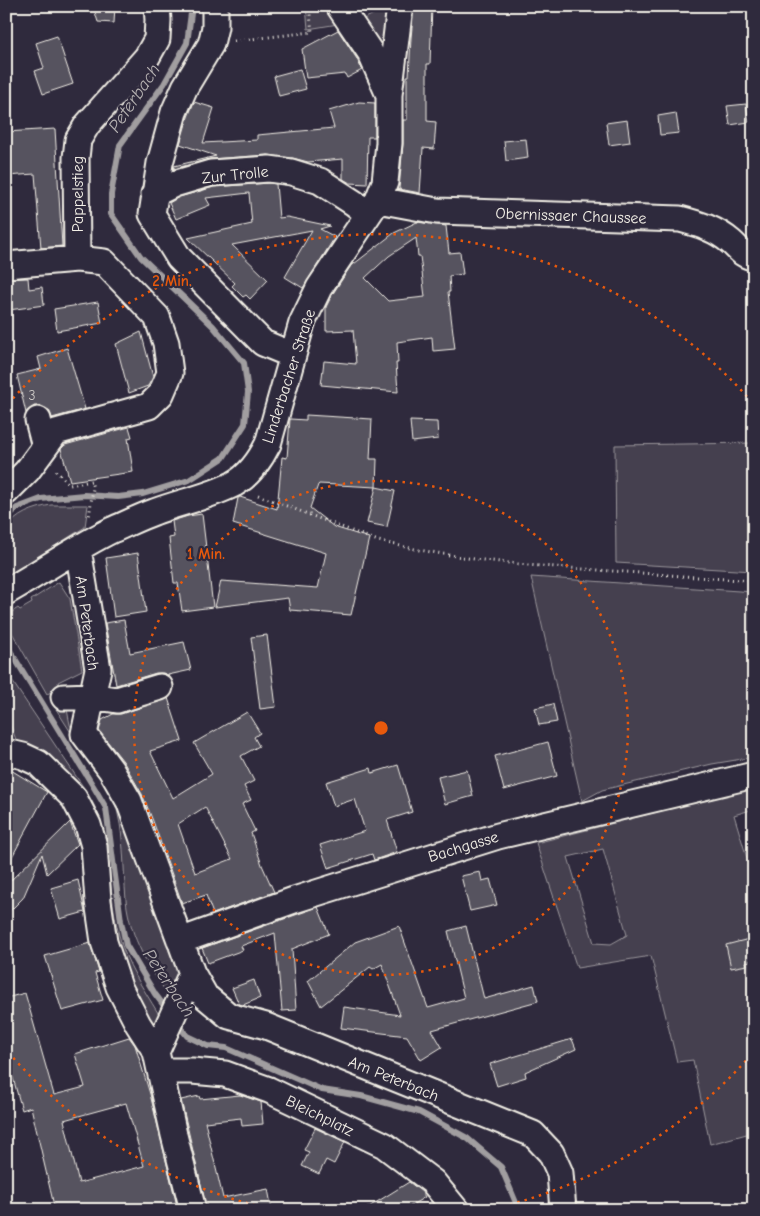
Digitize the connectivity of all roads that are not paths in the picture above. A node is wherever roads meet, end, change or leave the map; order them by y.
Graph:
1 (157, 6) edge
2 (215, 6) edge
3 (339, 6) edge
4 (400, 6) edge
5 (390, 95) junction
6 (154, 194) junction
7 (373, 207) junction
8 (754, 257) edge
9 (77, 259) junction
10 (6, 265) edge
11 (292, 355) junction
12 (38, 420) dead end
13 (42, 451) junction
14 (6, 492) edge
15 (78, 549) junction
16 (6, 592) edge
17 (160, 687) dead end
18 (64, 696) dead end
19 (91, 696) junction
20 (6, 752) edge
21 (754, 775) edge
22 (180, 941) junction
23 (192, 973) junction
24 (159, 1062) junction
25 (193, 1210) edge
26 (456, 1210) edge
27 (563, 1210) edge

1 - 9 street, Pappelstieg
2 - 6 street
3 - 5 street, Linderbacher Straße
4 - 5 street
5 - 7 street, Linderbacher Straße
6 - 7 street, Zur Trolle
6 - 11 street
7 - 8 street, Obernissaer Chaussee
7 - 11 street, Linderbacher Straße
9 - 10 street
9 - 13 street
11 - 15 street, Linderbacher Straße
12 - 13 street
13 - 14 street
15 - 16 street, Linderbacher Straße
15 - 19 street, Am Peterbach
17 - 19 street
18 - 19 street
19 - 22 street, Am Peterbach
20 - 24 street
21 - 22 street, Bachgasse
22 - 23 street, Am Peterbach
23 - 24 street
23 - 27 street, Am Peterbach
24 - 25 street
24 - 26 street, Bleichplatz

